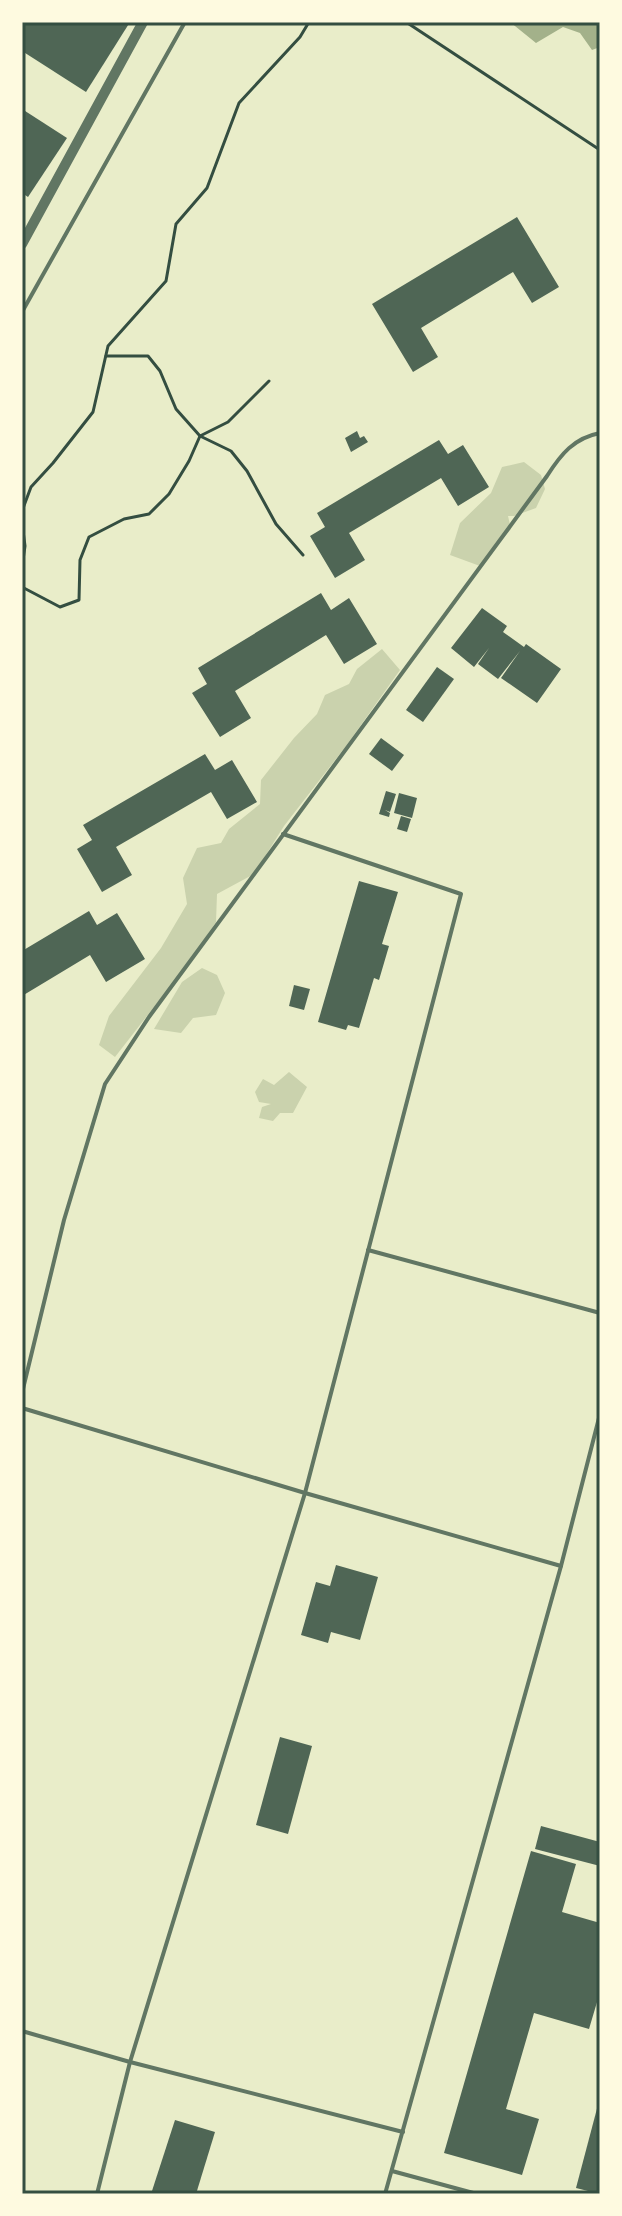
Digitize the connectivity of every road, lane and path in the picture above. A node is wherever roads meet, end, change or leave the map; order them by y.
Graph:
1 (143, 22) edge
2 (185, 22) edge
3 (309, 22) edge
4 (406, 22) edge
5 (600, 150) edge
6 (22, 244) edge
7 (22, 312) edge
8 (105, 356) junction
9 (269, 381) dead end
10 (600, 433) edge
11 (200, 436) junction
12 (22, 511) edge
13 (22, 523) edge
14 (303, 555) dead end
15 (22, 567) edge
16 (22, 587) edge
17 (283, 834) junction
18 (368, 1250) junction
19 (600, 1313) edge
20 (22, 1393) edge
21 (22, 1408) edge
22 (600, 1414) edge
23 (305, 1493) junction
24 (561, 1566) junction
25 (22, 2031) edge
26 (130, 2062) junction
27 (403, 2132) junction
28 (392, 2171) junction
29 (97, 2194) edge
30 (385, 2194) edge
31 (477, 2194) edge

1 - 6 street
2 - 7 lane
3 - 8 path
4 - 5 path
8 - 11 path
8 - 12 path
9 - 11 path
10 - 17 lane
11 - 14 path
11 - 16 path
13 - 15 path
17 - 18 lane
17 - 20 lane
18 - 19 lane
18 - 23 lane
21 - 23 lane
22 - 24 lane
23 - 24 lane
23 - 26 lane
24 - 27 lane
25 - 26 lane
26 - 27 lane
26 - 29 lane
27 - 28 lane
28 - 30 lane
28 - 31 lane

